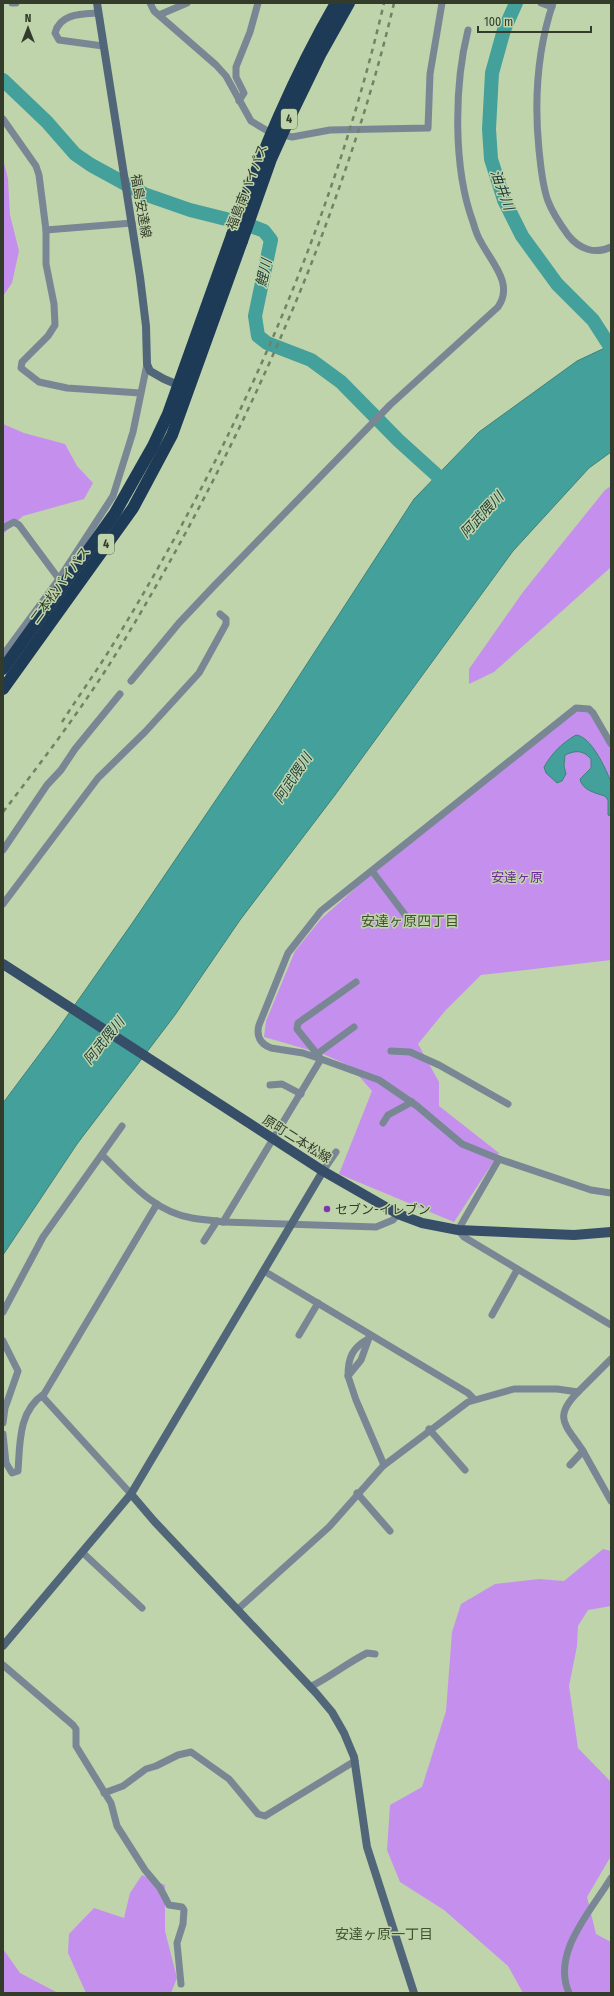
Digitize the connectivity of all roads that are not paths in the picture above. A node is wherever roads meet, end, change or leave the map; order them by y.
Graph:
1 (12, 3) edge
2 (16, 3) edge
3 (97, 3) edge
4 (150, 3) edge
5 (187, 3) edge
6 (258, 3) edge
7 (336, 3) edge
8 (350, 3) edge
9 (442, 3) edge
10 (548, 5) edge
11 (98, 13) junction
12 (159, 15) junction
13 (468, 30) dead end
14 (103, 46) junction
15 (239, 100) junction
16 (3, 119) edge
17 (132, 223) junction
18 (46, 230) junction
19 (237, 238) junction
20 (611, 247) edge
21 (147, 364) junction
22 (184, 387) junction
23 (140, 393) junction
24 (3, 528) edge
25 (59, 580) junction
26 (220, 614) dead end
27 (3, 655) edge
28 (3, 669) edge
29 (131, 681) dead end
30 (3, 689) edge
31 (120, 694) dead end
32 (611, 744) edge
33 (3, 850) edge
34 (372, 871) junction
35 (3, 904) edge
36 (406, 916) dead end
37 (3, 964) edge
38 (356, 982) dead end
39 (354, 1027) dead end
40 (391, 1051) dead end
41 (319, 1056) junction
42 (270, 1085) dead end
43 (301, 1094) junction
44 (412, 1102) junction
45 (508, 1104) dead end
46 (383, 1123) dead end
47 (122, 1126) dead end
48 (273, 1139) junction
49 (336, 1152) dead end
50 (102, 1155) junction
51 (499, 1159) junction
52 (323, 1171) junction
53 (611, 1193) edge
54 (157, 1204) junction
55 (398, 1214) junction
56 (220, 1221) junction
57 (291, 1224) junction
58 (458, 1230) junction
59 (611, 1232) edge
60 (204, 1241) dead end
61 (517, 1270) junction
62 (264, 1271) junction
63 (318, 1303) junction
64 (3, 1312) edge
65 (492, 1315) dead end
66 (611, 1325) edge
67 (300, 1335) dead end
68 (369, 1337) junction
69 (3, 1341) edge
70 (611, 1359) edge
71 (348, 1376) junction
72 (578, 1392) junction
73 (42, 1396) junction
74 (474, 1399) junction
75 (3, 1423) edge
76 (429, 1429) junction
77 (3, 1434) edge
78 (582, 1451) junction
79 (570, 1464) dead end
80 (384, 1465) junction
81 (465, 1470) dead end
82 (357, 1493) junction
83 (131, 1494) junction
84 (611, 1501) edge
85 (390, 1531) dead end
86 (82, 1552) junction
87 (142, 1608) dead end
88 (238, 1610) junction
89 (3, 1646) edge
90 (375, 1654) dead end
91 (3, 1665) edge
92 (310, 1687) junction
93 (355, 1761) junction
94 (104, 1793) junction
95 (611, 1878) edge
96 (181, 1984) dead end
97 (414, 1993) edge
98 (569, 1993) edge

1 - 2 street
3 - 11 street, 福島安達線
4 - 12 street
5 - 12 street
6 - 15 street
7 - 19 highway, 福島南バイパス / 4, bridge
8 - 19 highway, 福島南バイパス / 4, bridge
9 - 15 street
10 - 20 street
11 - 14 street, 福島安達線
11 - 14 street
12 - 15 street
13 - 29 street
14 - 17 street, 福島安達線
16 - 18 street
17 - 18 street
17 - 21 street, 福島安達線
18 - 23 street
19 - 22 highway, 福島南バイパス / 4
21 - 22 street
21 - 23 street
22 - 28 highway, 二本松バイパス / 4
22 - 30 highway, 二本松バイパス / 4
23 - 25 street
24 - 25 street
25 - 27 street
26 - 35 street
31 - 33 street
32 - 34 street
34 - 36 street
34 - 41 street
37 - 48 main road, 原町二本松線
38 - 41 street
39 - 41 street
40 - 45 street
41 - 43 street
41 - 44 street
42 - 43 street
43 - 48 street
44 - 46 street
44 - 51 street
47 - 50 street
48 - 52 main road, 原町二本松線
48 - 56 street
49 - 52 street
50 - 54 street
50 - 64 street
51 - 53 street
51 - 58 street
52 - 55 main road, 原町二本松線
52 - 57 street
54 - 56 street
54 - 73 street
55 - 57 street
55 - 58 main road, 原町二本松線
56 - 57 street
56 - 60 street
57 - 62 street
58 - 59 main road, 原町二本松線
58 - 61 street
61 - 65 street
61 - 66 street
62 - 63 street
62 - 83 street
63 - 67 street
63 - 68 street
68 - 71 street
68 - 71 street
68 - 74 street
69 - 75 street
70 - 72 street
71 - 80 street
72 - 74 street
72 - 78 street
73 - 77 street
73 - 83 street
74 - 76 street
76 - 80 street
76 - 81 street
78 - 79 street
78 - 84 street
80 - 82 street
82 - 85 street
82 - 88 street
83 - 86 street
83 - 88 street
86 - 87 street
86 - 89 street
88 - 92 street
90 - 92 street
91 - 94 street
92 - 93 street
93 - 94 street
93 - 97 street
94 - 96 street
95 - 98 street

